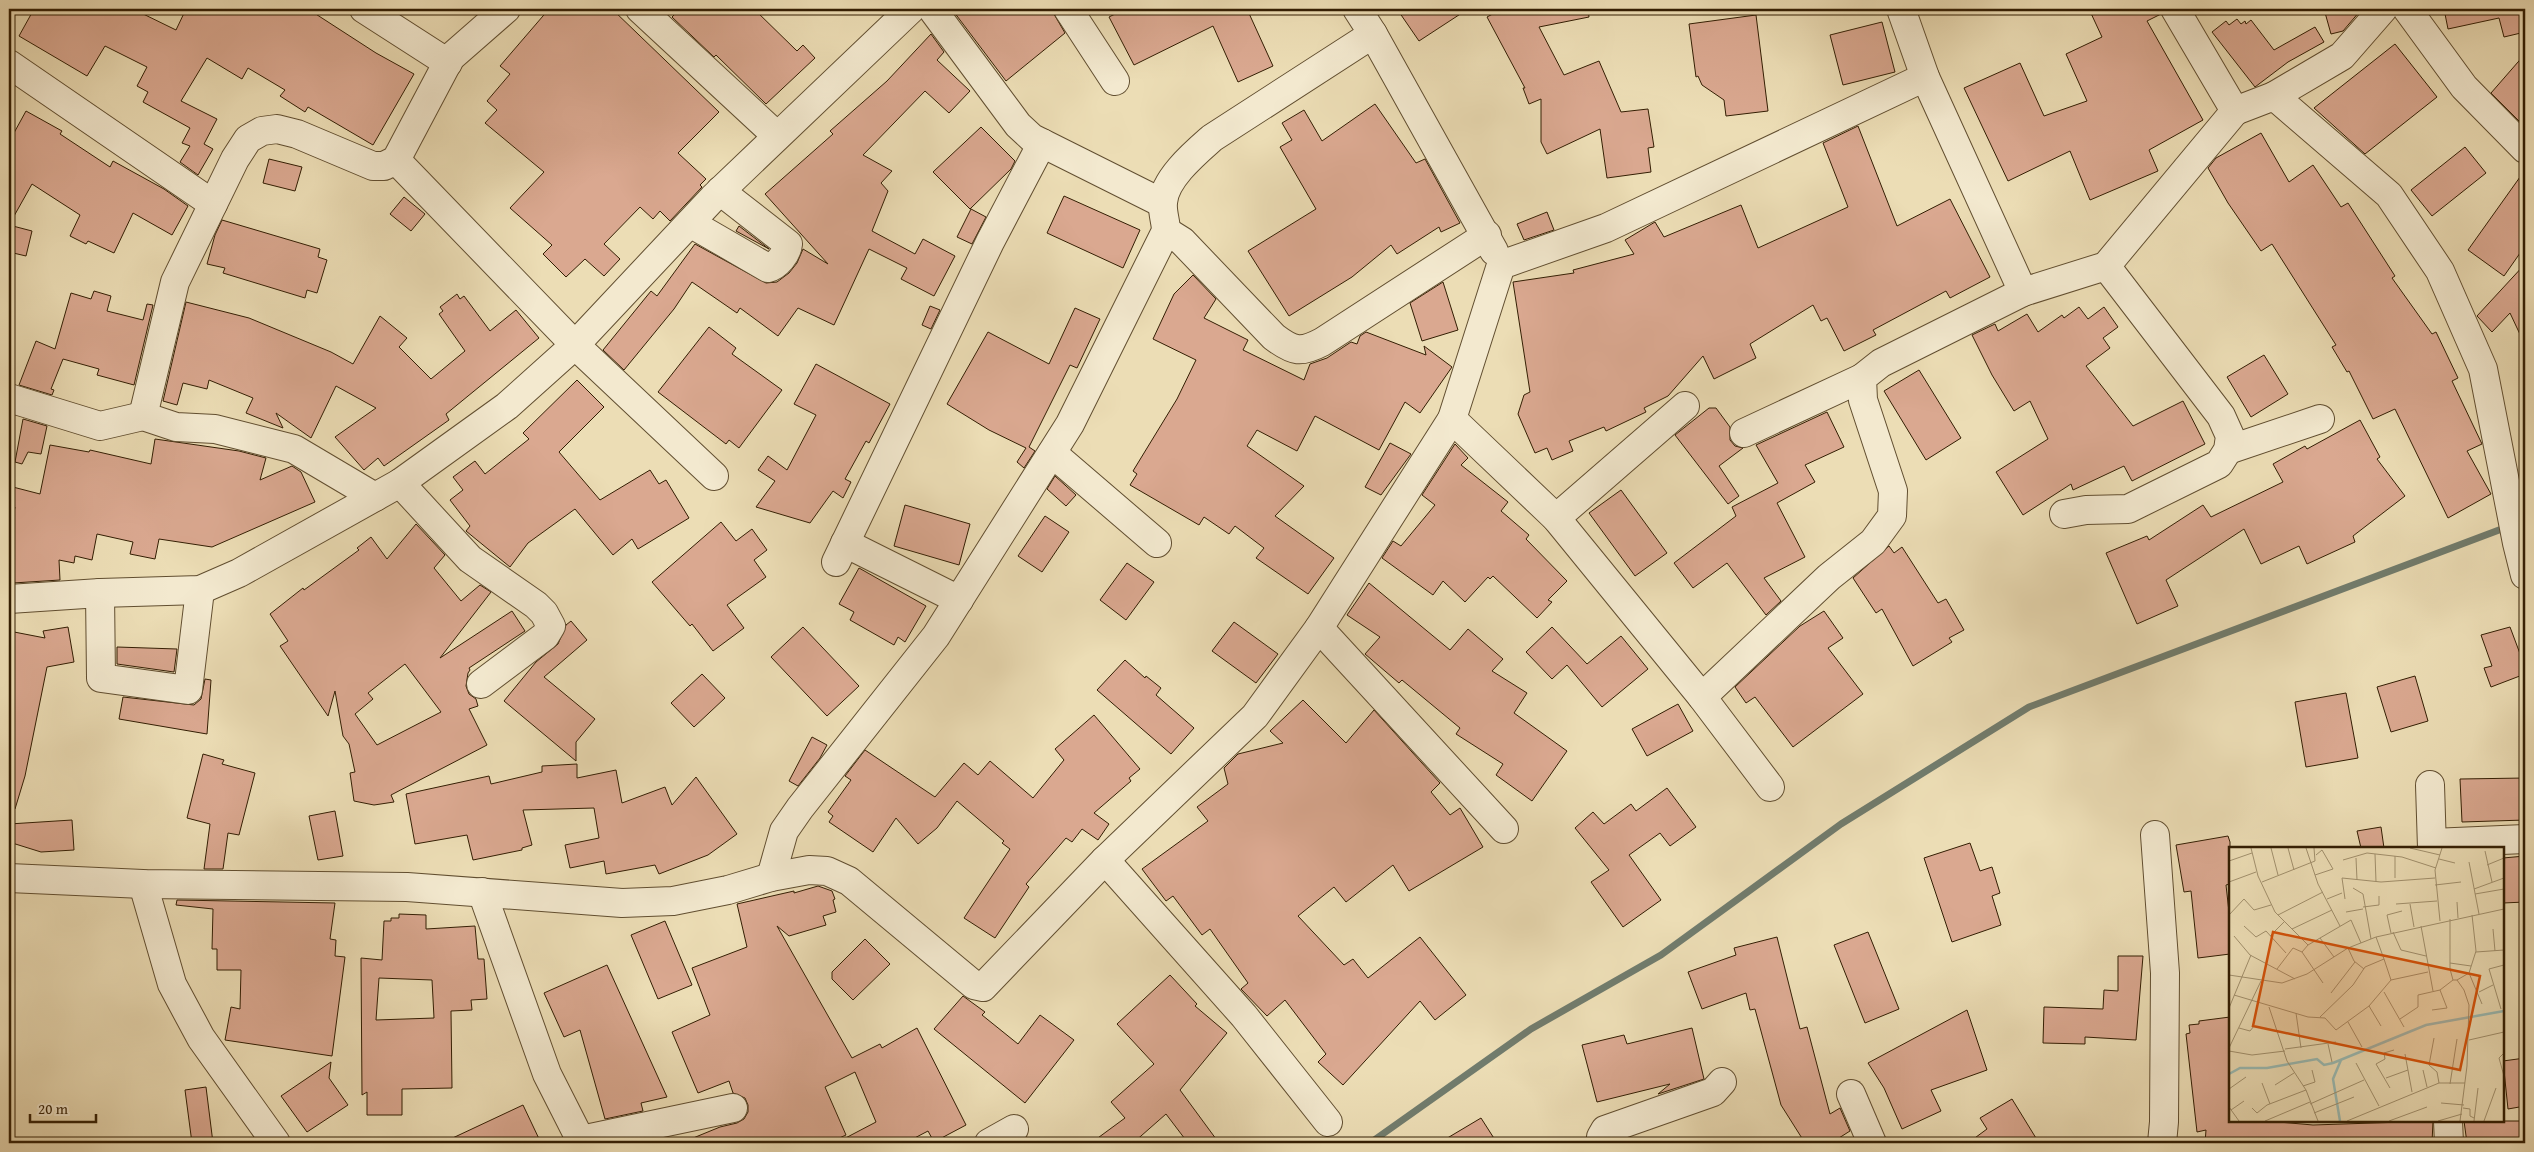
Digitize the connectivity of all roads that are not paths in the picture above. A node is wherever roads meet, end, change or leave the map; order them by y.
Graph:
1 (364, 9) edge
2 (506, 9) edge
3 (640, 9) edge
4 (911, 9) edge
5 (932, 9) edge
6 (1068, 9) edge
7 (1357, 9) edge
8 (1901, 9) edge
9 (2175, 9) edge
10 (2383, 9) edge
11 (2407, 9) edge
12 (1373, 34) junction
13 (448, 63) junction
14 (9, 64) edge
15 (1925, 77) junction
16 (1115, 81) dead end
17 (2274, 96) junction
18 (2235, 111) junction
19 (777, 136) junction
20 (1042, 143) junction
21 (2525, 149) edge
22 (396, 160) junction
23 (720, 191) junction
24 (1162, 203) junction
25 (213, 204) junction
26 (690, 223) junction
27 (1166, 231) junction
28 (1487, 235) junction
29 (1500, 265) junction
30 (2106, 266) junction
31 (2023, 292) junction
32 (575, 345) junction
33 (1862, 378) junction
34 (9, 398) edge
35 (1685, 406) dead end
36 (143, 416) junction
37 (1452, 419) junction
38 (2320, 419) dead end
39 (1744, 433) dead end
40 (2228, 450) junction
41 (1052, 453) junction
42 (714, 476) dead end
43 (400, 483) junction
44 (375, 497) junction
45 (2064, 514) dead end
46 (1556, 518) junction
47 (1157, 543) dead end
48 (2525, 574) edge
49 (200, 590) junction
50 (100, 593) junction
51 (9, 599) edge
52 (959, 600) junction
53 (1319, 628) junction
54 (481, 684) dead end
55 (1702, 697) junction
56 (2430, 786) dead end
57 (1770, 787) dead end
58 (1504, 829) dead end
59 (2155, 835) dead end
60 (2525, 838) edge
61 (2432, 846) edge
62 (1105, 860) junction
63 (771, 877) junction
64 (9, 878) edge
65 (143, 884) junction
66 (482, 892) junction
67 (1722, 1082) dead end
68 (1851, 1094) dead end
69 (733, 1108) dead end
70 (1328, 1122) dead end
71 (2448, 1122) edge
72 (1014, 1129) dead end
73 (581, 1142) edge
74 (276, 1143) edge
75 (988, 1143) edge
76 (1604, 1143) edge
77 (1872, 1143) edge
78 (2162, 1143) edge
79 (2449, 1143) edge

1 - 13 street
2 - 13 street
3 - 19 street
4 - 19 street
5 - 20 street
6 - 16 street
7 - 12 street
8 - 15 street
9 - 18 street
10 - 17 street
11 - 21 street
12 - 24 street
12 - 28 street
13 - 22 street
14 - 25 street
15 - 29 street
15 - 31 street
17 - 18 street
17 - 48 street
18 - 30 street
19 - 23 street
20 - 24 street
20 - 52 street
22 - 25 street
22 - 32 street
23 - 26 street
23 - 26 street
24 - 27 street
25 - 36 street
26 - 32 street
27 - 28 street
27 - 41 street
28 - 29 street
29 - 37 street
30 - 31 street
30 - 40 street
31 - 33 street
32 - 42 street
32 - 43 street
33 - 39 street
33 - 55 street
34 - 36 street
35 - 46 street
36 - 44 street
37 - 46 street
37 - 53 street
38 - 40 street
40 - 45 street
41 - 47 street
41 - 52 street
43 - 44 street
43 - 54 street
44 - 49 street
46 - 55 street
49 - 50 street
49 - 50 street
50 - 51 street
52 - 63 street
53 - 58 street
53 - 62 street
55 - 57 street
56 - 61 street
59 - 78 street
60 - 61 street
62 - 63 street
62 - 70 street
63 - 66 street
64 - 65 street
65 - 66 street
65 - 74 street
66 - 73 street
67 - 76 street
68 - 77 street
69 - 73 street
71 - 79 street
72 - 75 street

